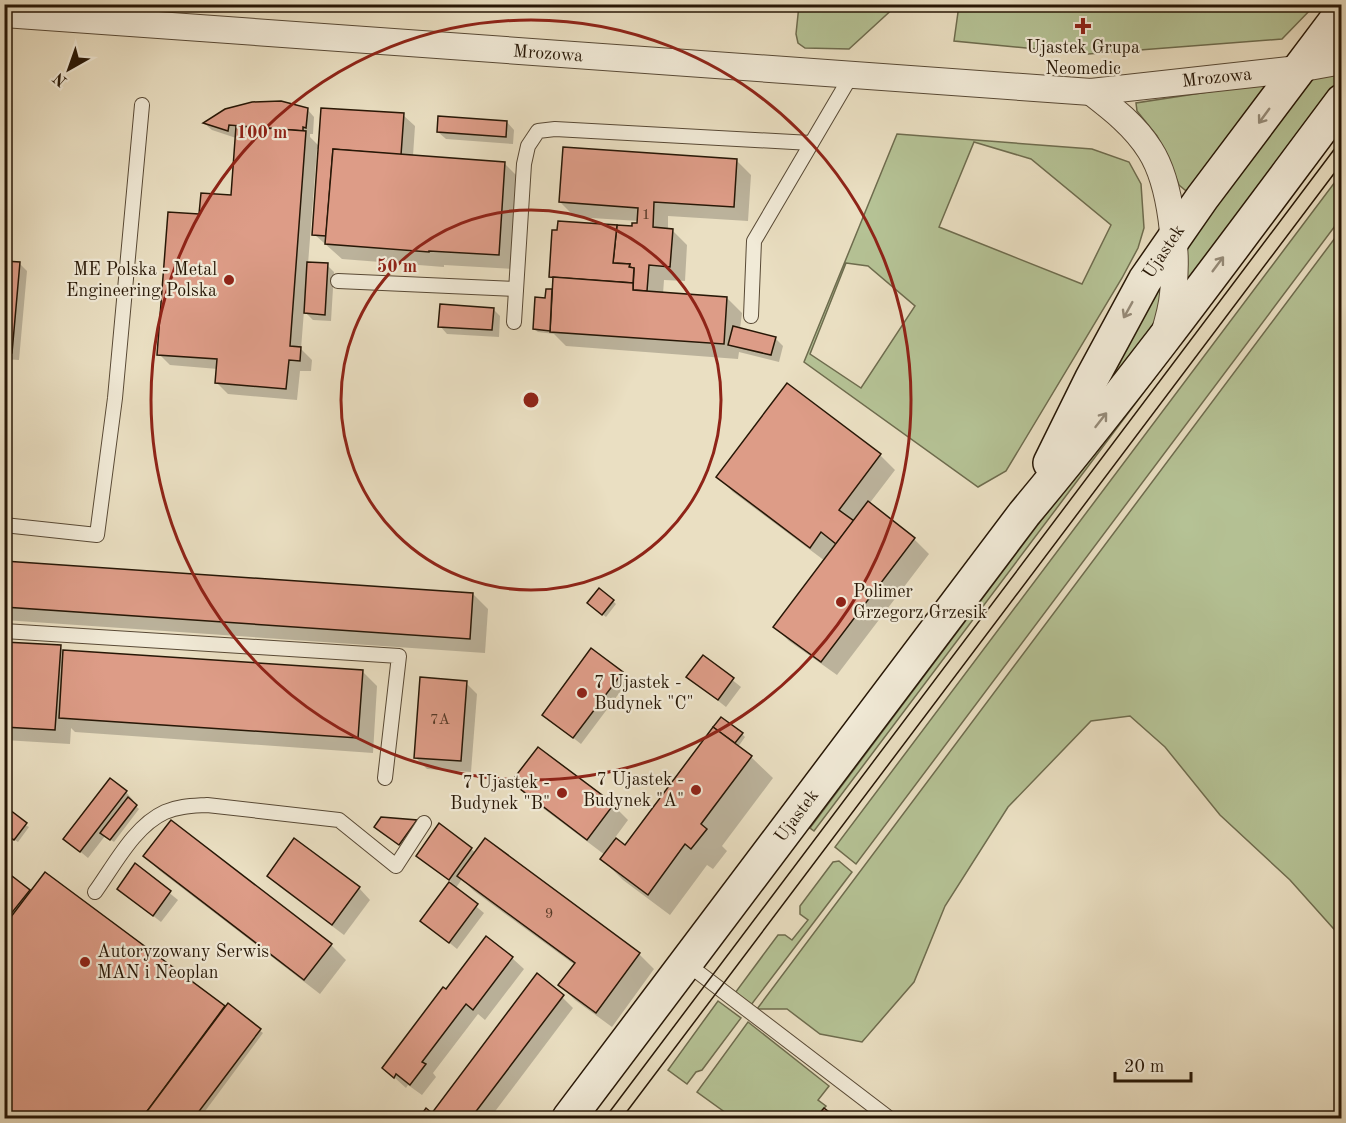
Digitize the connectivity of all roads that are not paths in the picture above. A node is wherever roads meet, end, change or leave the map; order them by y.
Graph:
1 (1341, 12) edge
2 (4, 14) edge
3 (1341, 60) edge
4 (1298, 69) junction
5 (851, 76) junction
6 (1091, 92) junction
7 (1341, 101) edge
8 (142, 105) dead end
9 (811, 144) junction
10 (1173, 237) junction
11 (338, 281) dead end
12 (516, 289) junction
13 (751, 316) dead end
14 (514, 322) dead end
15 (1162, 341) junction
16 (1024, 514) junction
17 (4, 525) edge
18 (4, 632) edge
19 (385, 778) dead end
20 (424, 823) dead end
21 (95, 892) dead end
22 (686, 963) junction
23 (569, 1119) edge
24 (889, 1119) edge

1 - 4 street, Ujastek
2 - 5 street, Mrozowa
3 - 4 street, Mrozowa
4 - 6 street, Mrozowa
4 -> 10 street, Ujastek
5 - 6 street, Mrozowa
5 - 9 lane
6 - 10 street
15 -> 7 street, Ujastek
8 - 17 lane
9 - 12 lane
9 - 13 lane
10 - 15 street
10 -> 16 street, Ujastek
11 - 12 lane
12 - 14 lane
16 -> 15 street, Ujastek
16 - 22 street, Ujastek
18 - 19 lane
20 - 21 lane
22 - 23 street, Ujastek
22 - 24 lane

